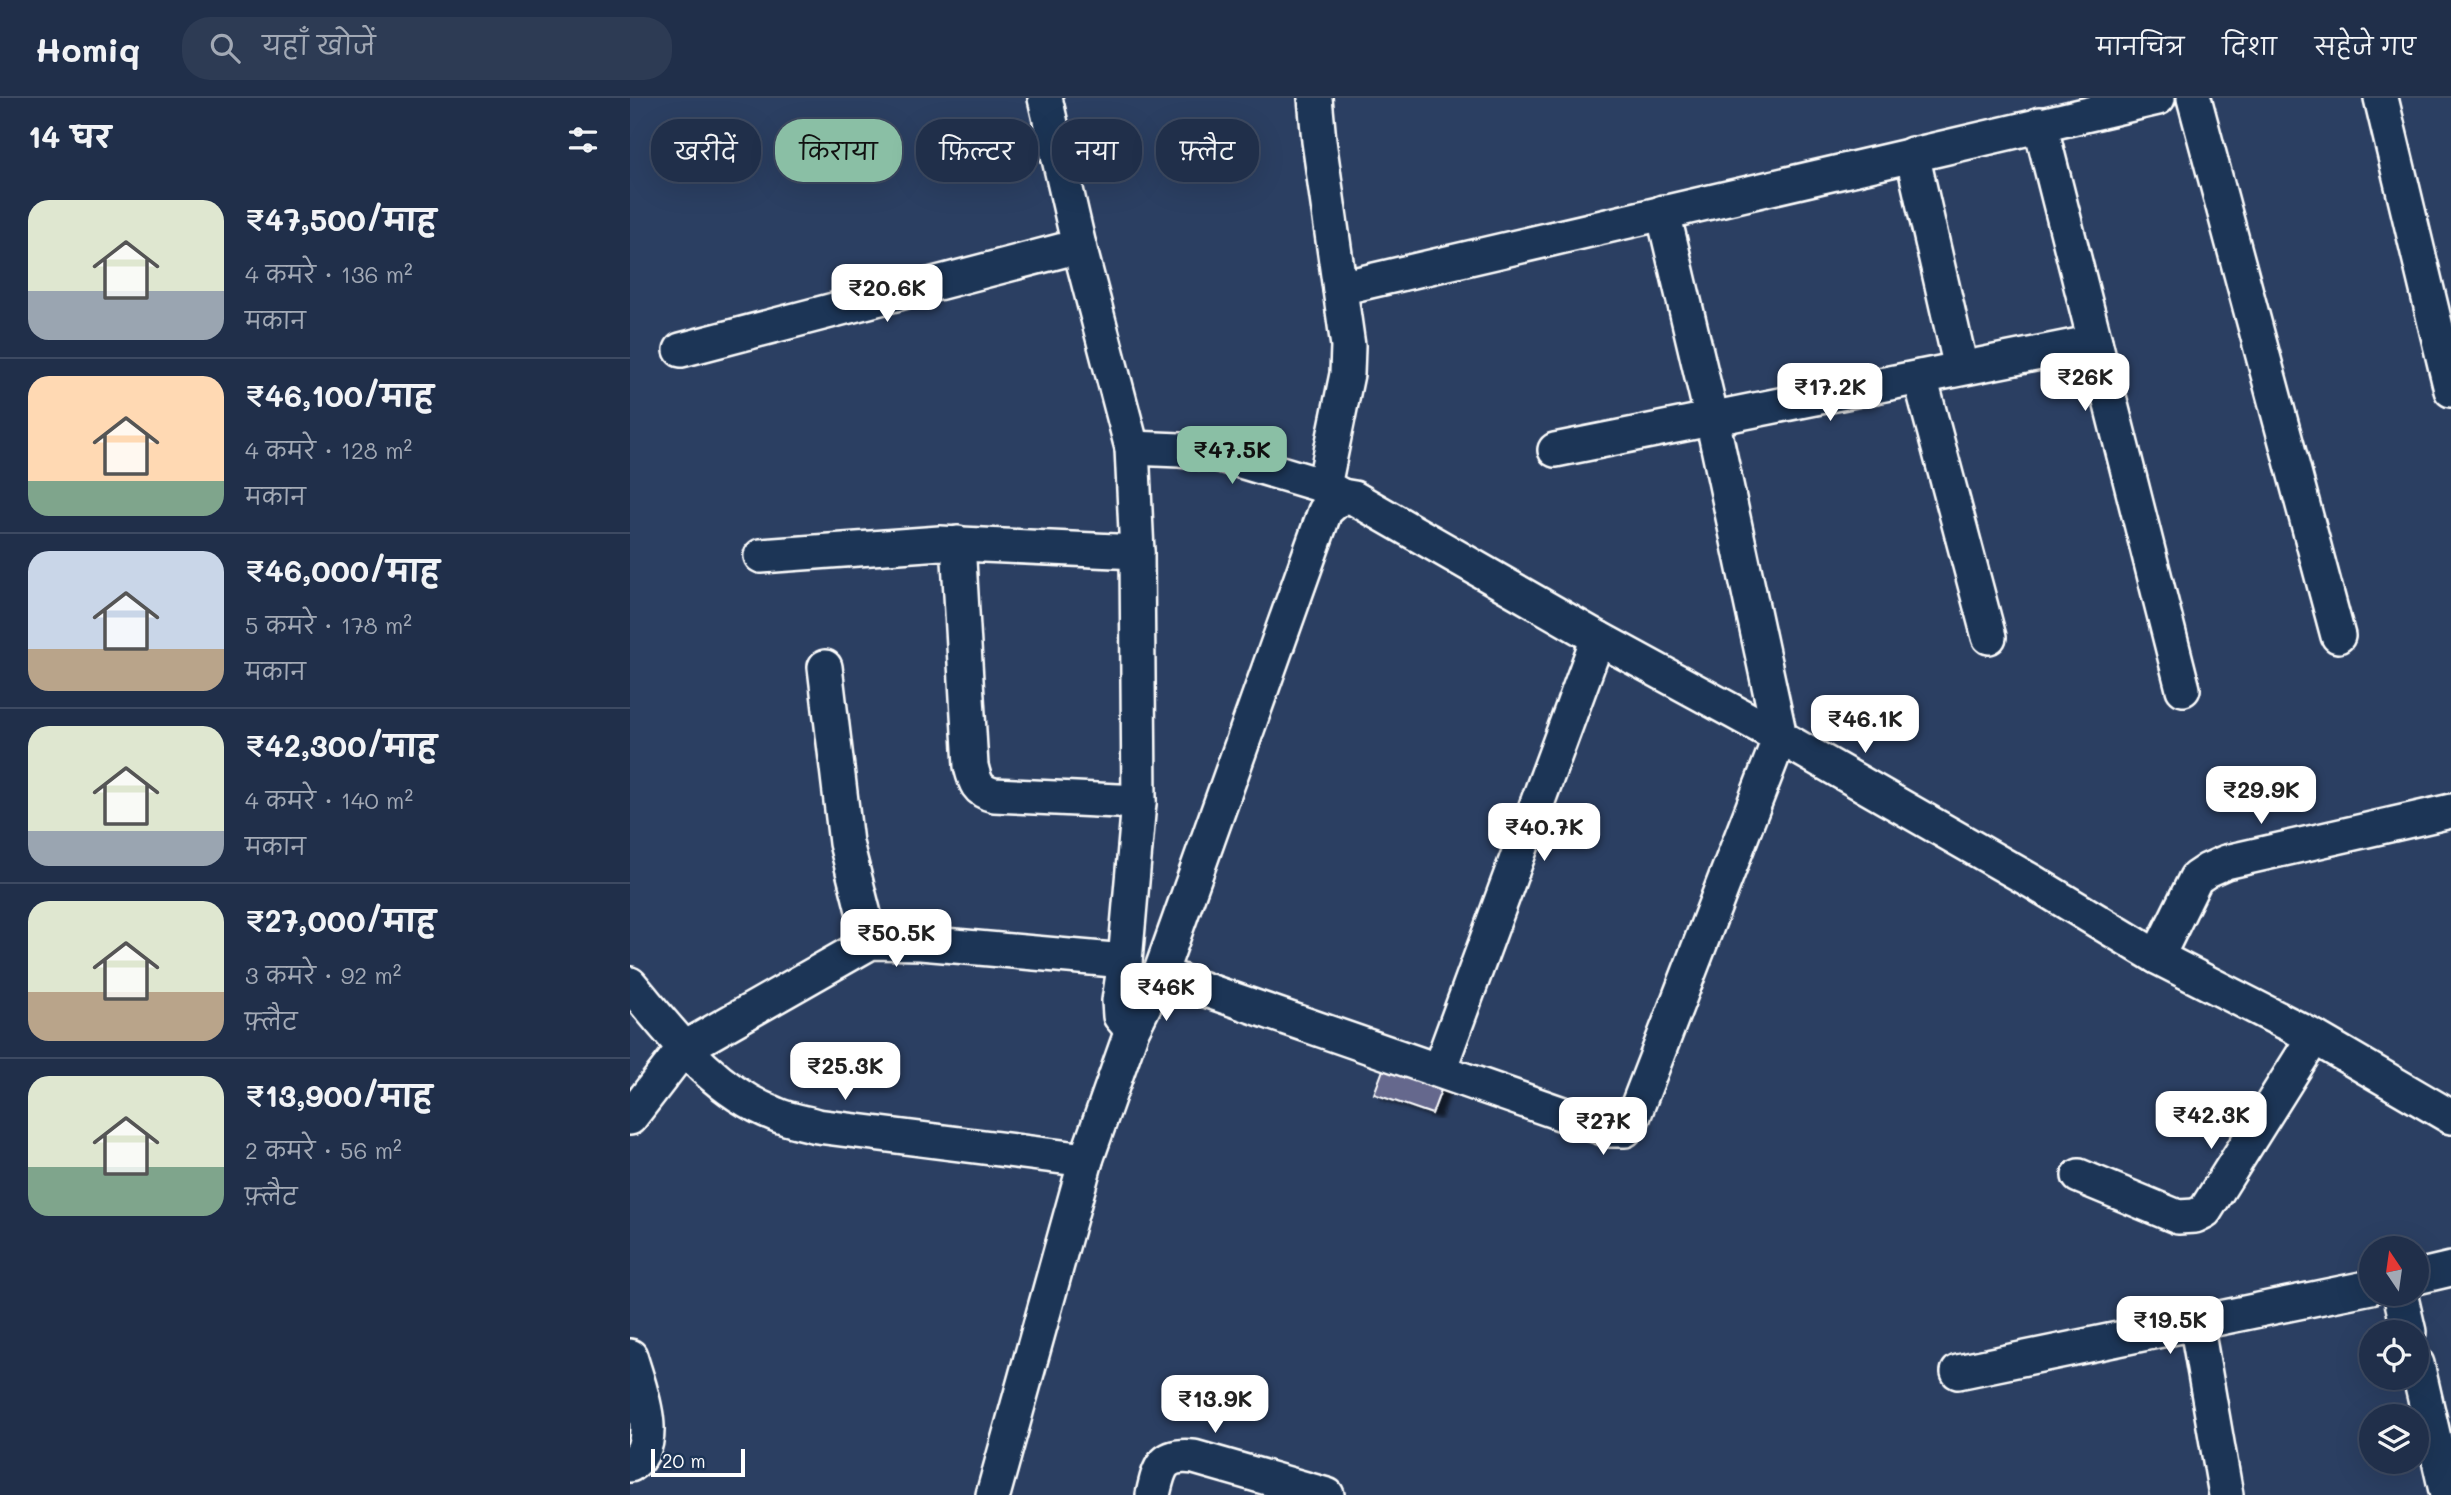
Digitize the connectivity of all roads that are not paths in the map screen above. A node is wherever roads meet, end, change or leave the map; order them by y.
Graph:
1 (1045, 98) edge
2 (1315, 98) edge
3 (2158, 98) edge
4 (2194, 98) edge
5 (2381, 98) edge
6 (2040, 124) junction
7 (1912, 154) junction
8 (1663, 212) junction
9 (1079, 246) junction
10 (1340, 288) junction
11 (2095, 342) junction
12 (681, 350) dead end
13 (1961, 368) junction
14 (1920, 377) junction
15 (2451, 390) edge
16 (1712, 419) junction
17 (1132, 448) junction
18 (1555, 450) dead end
19 (1333, 491) junction
20 (958, 543) junction
21 (1137, 552) junction
22 (761, 556) dead end
23 (2338, 636) dead end
24 (1989, 637) dead end
25 (1598, 638) junction
26 (825, 667) dead end
27 (2183, 689) dead end
28 (1780, 737) junction
29 (1139, 802) junction
30 (2451, 811) edge
31 (871, 942) junction
32 (2157, 957) junction
33 (1125, 961) junction
34 (1160, 974) junction
35 (630, 984) edge
36 (1132, 1030) junction
37 (2314, 1037) junction
38 (683, 1049) junction
39 (1439, 1070) junction
40 (2451, 1117) edge
41 (630, 1118) edge
42 (1086, 1160) junction
43 (2079, 1176) dead end
44 (2451, 1269) edge
45 (2429, 1274) edge
46 (2359, 1289) edge
47 (2196, 1322) junction
48 (632, 1373) edge
49 (1958, 1373) dead end
50 (2423, 1390) edge
51 (630, 1465) edge
52 (993, 1495) edge
53 (1153, 1495) edge
54 (1327, 1495) edge
55 (2226, 1495) edge
56 (2447, 1495) edge

1 - 9 street
2 - 10 street
3 - 6 street
4 - 23 street
5 - 15 street
6 - 7 street
6 - 11 street
7 - 8 street
7 - 13 street
8 - 10 street
8 - 16 street
9 - 12 street
9 - 17 street
10 - 19 street
11 - 13 street
11 - 27 street
13 - 14 street
14 - 16 street
14 - 24 street
16 - 18 street
16 - 28 street
17 - 19 street
17 - 21 street
19 - 25 street
19 - 34 street
20 - 21 street
20 - 22 street
20 - 29 street
21 - 29 street
25 - 28 street
25 - 39 street
26 - 31 street
28 - 32 street
28 - 39 street
29 - 33 street
30 - 32 street
31 - 33 street
31 - 38 street
32 - 37 street
33 - 36 street
34 - 36 street
34 - 39 street
35 - 38 street
36 - 42 street
37 - 40 street
37 - 43 street
38 - 41 street
38 - 42 street
42 - 52 street
44 - 45 street
46 - 47 street
47 - 49 street
47 - 55 street
48 - 51 street
50 - 56 street
53 - 54 street

